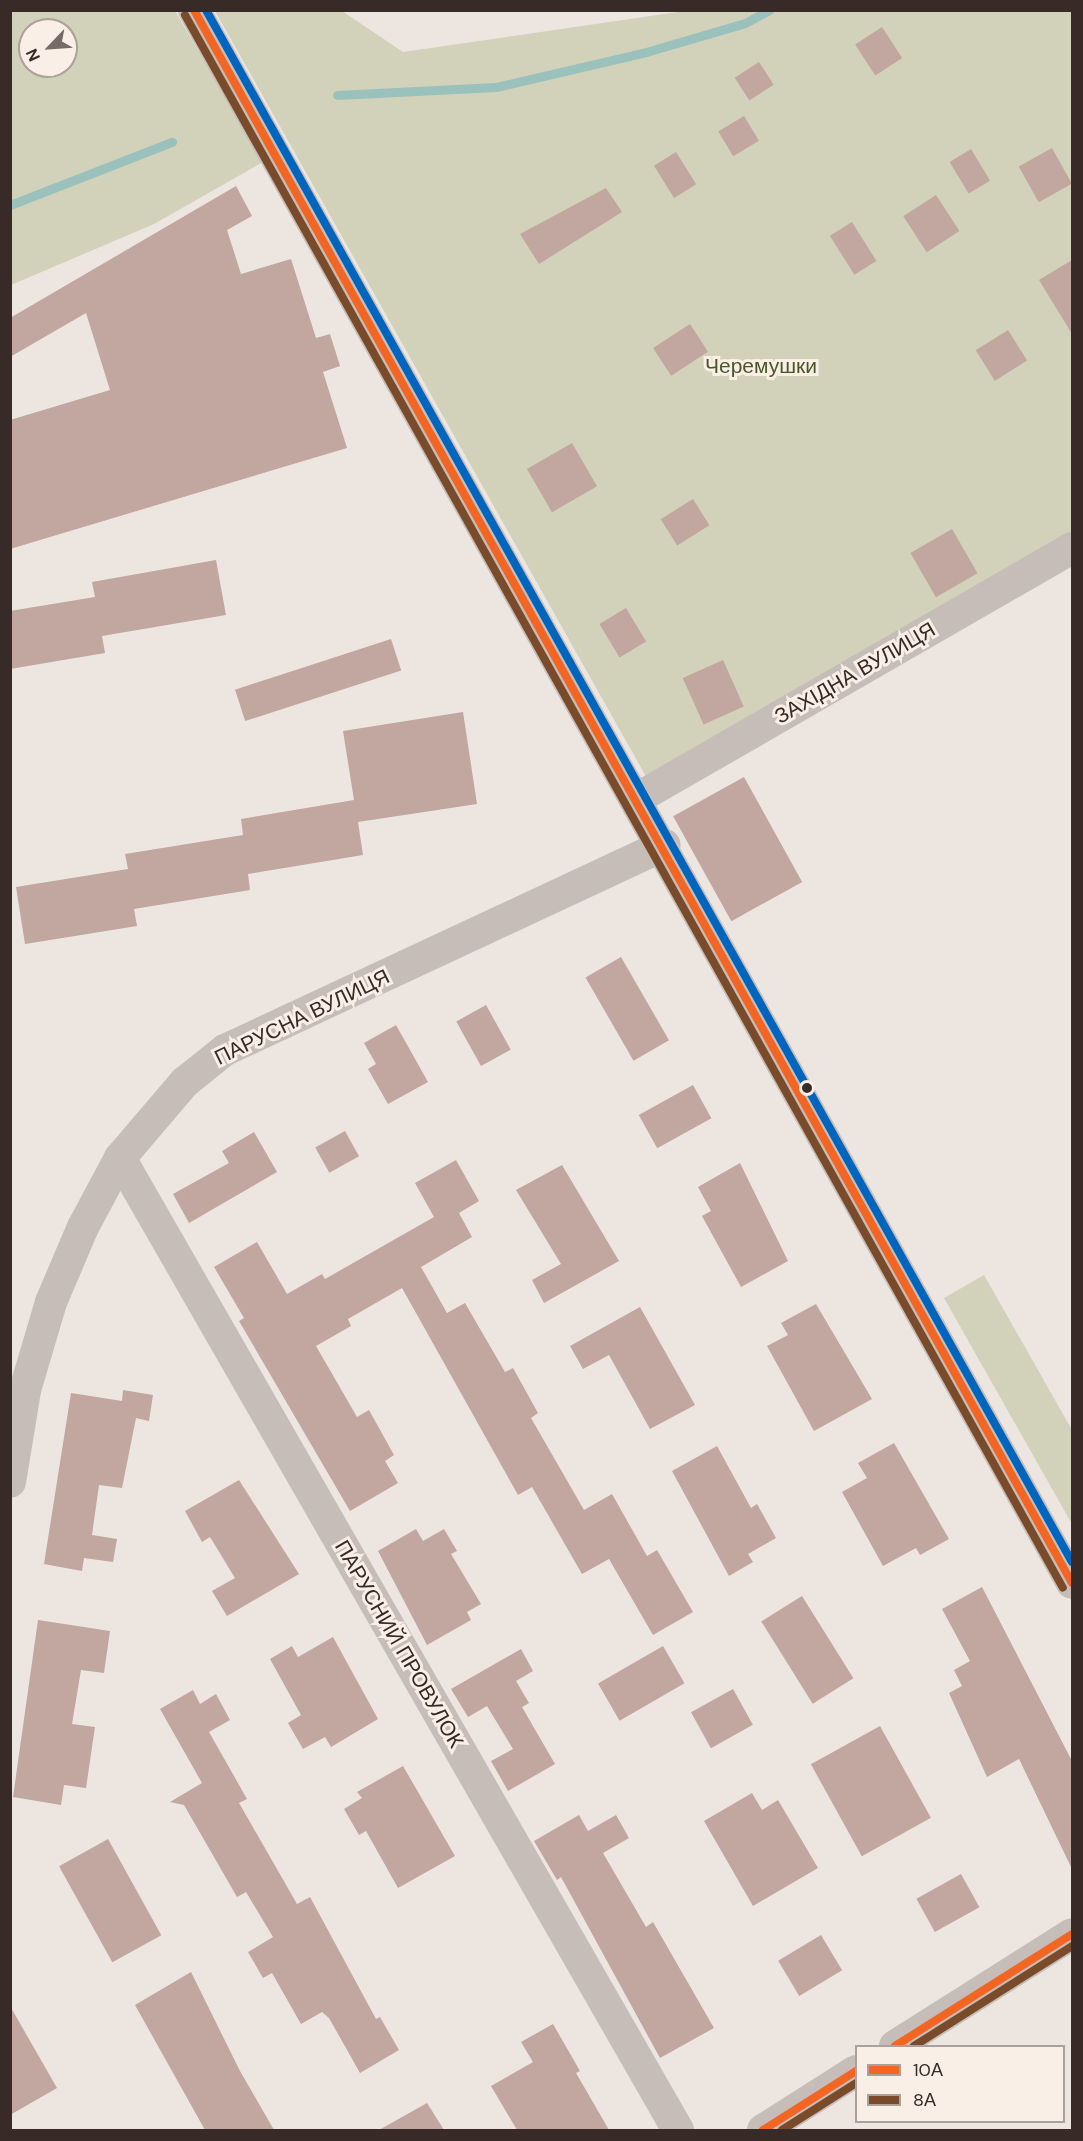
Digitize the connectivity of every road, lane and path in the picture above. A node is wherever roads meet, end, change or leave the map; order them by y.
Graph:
1 (194, 10) edge
2 (1072, 548) edge
3 (638, 798) junction
4 (664, 845) junction
5 (120, 1158) junction
6 (10, 1482) edge
7 (1072, 1583) edge
8 (1072, 1934) edge
9 (897, 2045) edge
10 (855, 2072) edge
11 (678, 2130) edge
12 (763, 2130) edge

1 - 3 street
2 - 3 street, ЗАХІДНА ВУЛИЦЯ
3 - 4 street
4 - 5 street, ПАРУСНА ВУЛИЦЯ
4 - 7 street
5 - 6 street, ПАРУСНА ВУЛИЦЯ
5 - 11 street, ПАРУСНИЙ ПРОВУЛОК
8 - 9 street
10 - 12 street

